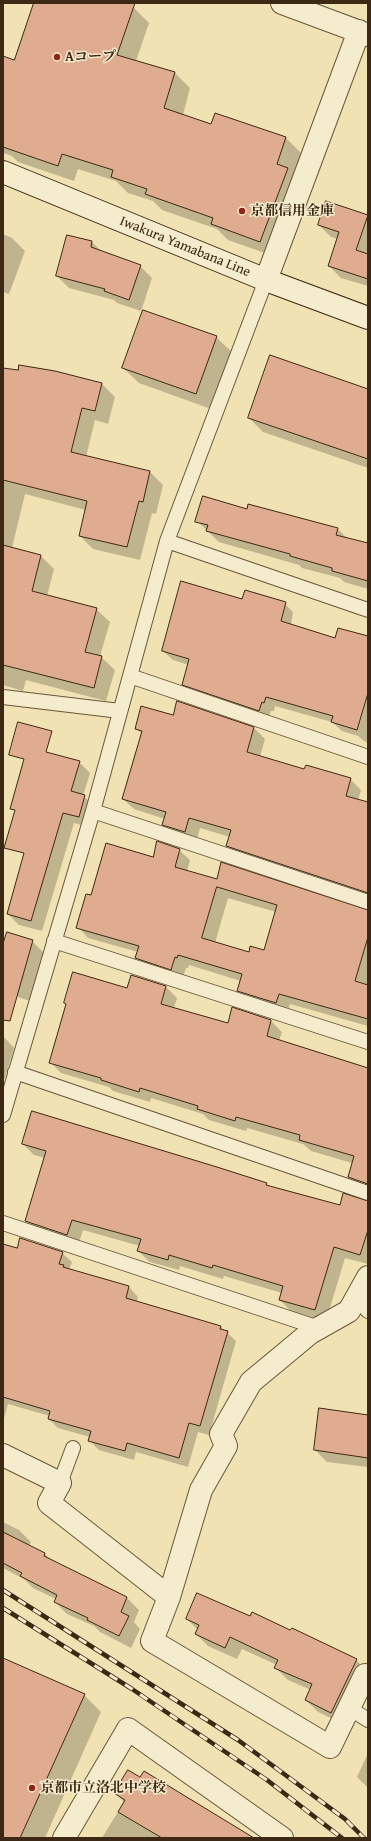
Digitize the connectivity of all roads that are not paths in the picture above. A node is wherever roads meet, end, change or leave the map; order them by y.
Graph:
1 (282, 3) edge
2 (364, 33) edge
3 (3, 172) edge
4 (266, 280) junction
5 (368, 318) edge
6 (167, 541) junction
7 (368, 610) edge
8 (130, 676) junction
9 (3, 697) edge
10 (120, 711) junction
11 (368, 757) edge
12 (93, 811) junction
13 (368, 902) edge
14 (54, 941) junction
15 (368, 1042) edge
16 (15, 1072) junction
17 (3, 1115) edge
18 (368, 1193) edge
19 (3, 1223) edge
20 (368, 1278) edge
21 (362, 1304) edge
22 (319, 1328) junction
23 (73, 1448) dead end
24 (3, 1455) edge
25 (60, 1483) junction
26 (168, 1597) junction
27 (365, 1675) dead end
28 (349, 1708) junction
29 (368, 1720) edge
30 (64, 1838) edge
31 (282, 1838) edge

1 - 2 street
2 - 4 street
3 - 4 street, Iwakura Yamabana Line
4 - 5 street, Iwakura Yamabana Line
4 - 6 lane
6 - 7 lane
6 - 8 lane
8 - 10 lane
8 - 11 lane
9 - 10 lane
10 - 12 lane
12 - 13 lane
12 - 14 lane
14 - 15 lane
14 - 16 lane
16 - 17 lane
16 - 18 lane
19 - 22 lane
20 - 21 street
21 - 22 street
22 - 26 street
23 - 25 lane
24 - 25 street
25 - 26 street
26 - 28 street
27 - 28 street
28 - 29 lane
30 - 31 street

